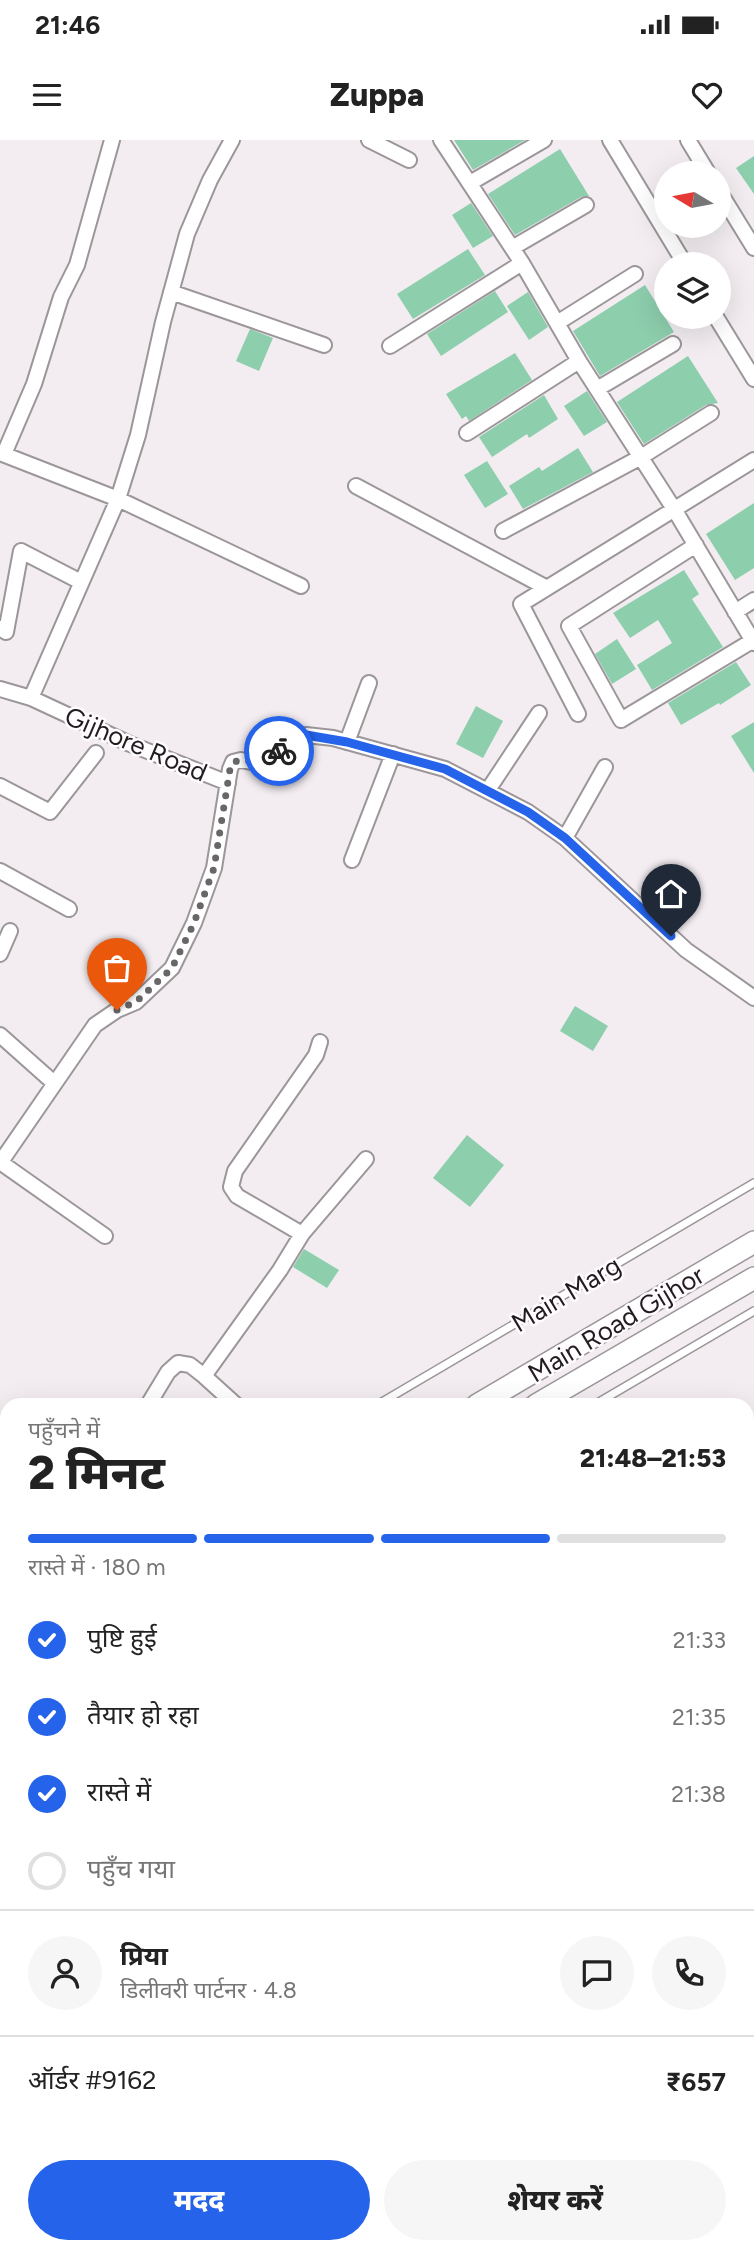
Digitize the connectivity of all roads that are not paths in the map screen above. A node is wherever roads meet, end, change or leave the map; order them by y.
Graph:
1 (113, 140) edge
2 (232, 140) edge
3 (369, 140) edge
4 (441, 140) edge
5 (544, 140) edge
6 (610, 140) edge
7 (688, 140) edge
8 (409, 160) dead end
9 (701, 161) edge
10 (470, 183) junction
11 (586, 205) dead end
12 (732, 212) edge
13 (512, 248) junction
14 (754, 248) edge
15 (678, 252) edge
16 (522, 263) junction
17 (635, 274) dead end
18 (171, 292) junction
19 (557, 323) junction
20 (723, 329) edge
21 (673, 344) dead end
22 (324, 345) dead end
23 (390, 346) dead end
24 (579, 361) junction
25 (754, 379) edge
26 (597, 388) junction
27 (711, 412) dead end
28 (467, 433) dead end
29 (2, 454) edge
30 (641, 457) junction
31 (754, 460) edge
32 (356, 486) dead end
33 (118, 499) junction
34 (674, 509) junction
35 (503, 531) dead end
36 (696, 545) junction
37 (81, 582) junction
38 (301, 586) dead end
39 (547, 588) junction
40 (754, 600) edge
41 (735, 612) junction
42 (0, 628) edge
43 (753, 642) edge
44 (369, 683) dead end
45 (0, 689) edge
46 (31, 698) junction
47 (539, 713) dead end
48 (578, 714) dead end
49 (347, 742) junction
50 (96, 753) dead end
51 (393, 754) junction
52 (606, 767) dead end
53 (228, 783) junction
54 (0, 786) edge
55 (488, 790) junction
56 (565, 838) junction
57 (352, 860) dead end
58 (0, 871) edge
59 (69, 909) dead end
60 (10, 931) dead end
61 (0, 954) edge
62 (754, 998) edge
63 (0, 1035) edge
64 (320, 1042) dead end
65 (54, 1083) junction
66 (366, 1159) dead end
67 (0, 1163) edge
68 (754, 1183) edge
69 (302, 1234) junction
70 (105, 1236) dead end
71 (754, 1242) edge
72 (754, 1278) edge
73 (754, 1311) edge
74 (204, 1376) junction
75 (152, 1398) edge
76 (228, 1398) edge
77 (389, 1398) edge
78 (489, 1398) edge
79 (548, 1398) edge
80 (606, 1398) edge

1 - 29 street
2 - 18 street
3 - 8 street
4 - 10 street
5 - 10 street
6 - 15 street
7 - 9 street
10 - 13 street
11 - 13 street
12 - 14 street
13 - 16 street
16 - 19 street
16 - 23 street
17 - 19 street
18 - 22 street
18 - 33 street
19 - 24 street
20 - 25 street
21 - 26 street
24 - 26 street
24 - 28 street
26 - 30 street
27 - 30 street
29 - 33 street
30 - 34 street
30 - 35 street
31 - 34 street
32 - 39 street
33 - 37 street
33 - 38 street
34 - 36 street
34 - 39 street
36 - 41 street
36 - 43 street
37 - 42 street
37 - 46 street
39 - 48 street
40 - 41 street
41 - 43 street
44 - 49 street
45 - 46 street, Gijhore Road
46 - 53 street, Gijhore Road
47 - 55 street
49 - 51 street, Gijhore Road
49 - 53 street, Gijhore Road
50 - 54 street
51 - 55 street, Gijhore Road
51 - 57 street
52 - 56 street
53 - 65 street
55 - 56 street, Gijhore Road
56 - 62 street, Gijhore Road
58 - 59 street
60 - 61 street
63 - 65 street
64 - 69 street
65 - 67 street
66 - 69 street
67 - 70 street
68 - 77 lane, Main Marg
69 - 74 street
71 - 78 street, Main Road Gijhor
72 - 79 street, Main Road Gijhor
73 - 80 lane
74 - 75 street
74 - 76 street

